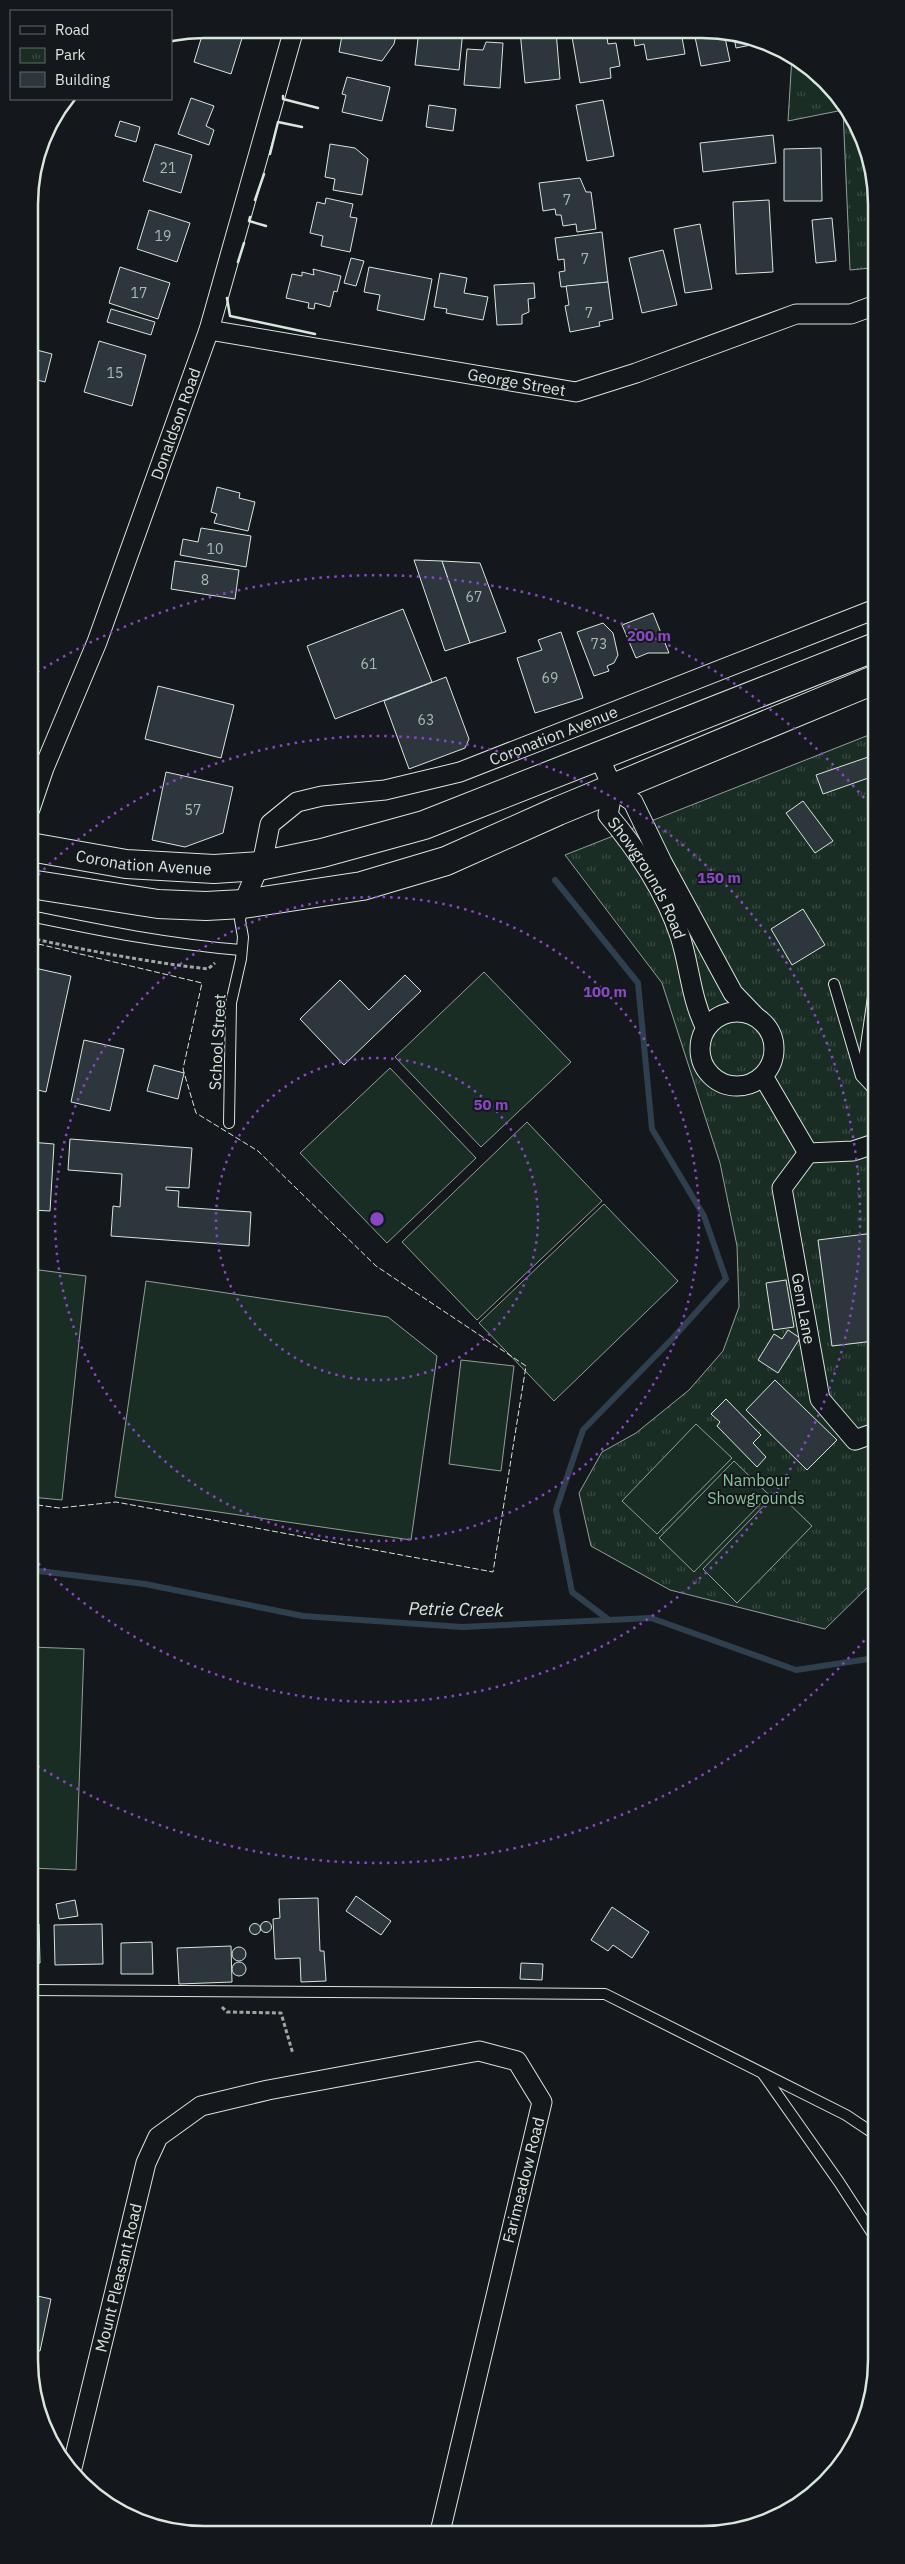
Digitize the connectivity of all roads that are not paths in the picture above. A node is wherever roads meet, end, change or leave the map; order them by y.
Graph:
1 (291, 38) edge
2 (868, 308) edge
3 (209, 330) junction
4 (868, 612) edge
5 (868, 650) edge
6 (868, 683) edge
7 (598, 756) junction
8 (38, 786) edge
9 (613, 788) junction
10 (38, 848) edge
11 (259, 866) junction
12 (38, 885) edge
13 (243, 904) junction
14 (38, 918) edge
15 (242, 950) junction
16 (834, 984) dead end
17 (755, 1016) junction
18 (706, 1028) junction
19 (868, 1032) edge
20 (763, 1076) junction
21 (861, 1076) junction
22 (868, 1083) edge
23 (229, 1123) dead end
24 (868, 1146) edge
25 (808, 1153) junction
26 (867, 1436) edge
27 (38, 1990) edge
28 (763, 2073) junction
29 (201, 2106) joint
30 (867, 2129) edge
31 (867, 2226) edge
32 (73, 2463) edge
33 (439, 2526) edge

1 - 3 street, Donaldson Road
2 - 3 street, George Street
3 - 8 street, Donaldson Road
4 - 11 street, Coronation Avenue
5 - 7 main road, Coronation Avenue
6 - 9 main road
7 - 9 street
7 - 11 main road, Coronation Avenue
9 - 13 main road
9 - 17 street, Showgrounds Road
9 - 18 street, Showgrounds Road
10 - 11 main road, Coronation Avenue
11 - 13 street, Coronation Avenue
12 - 13 main road
13 - 15 lane, School Street
14 - 15 lane
15 - 23 lane, School Street
16 - 21 lane
17 - 18 street
17 - 20 street
18 - 20 street
19 - 21 lane
20 - 25 street
21 - 22 lane
24 - 25 street
25 - 26 street, Gem Lane
27 - 28 lane
28 - 30 lane
28 - 31 lane
29 - 32 street, Mount Pleasant Road
29 - 33 street, Farimeadow Road

